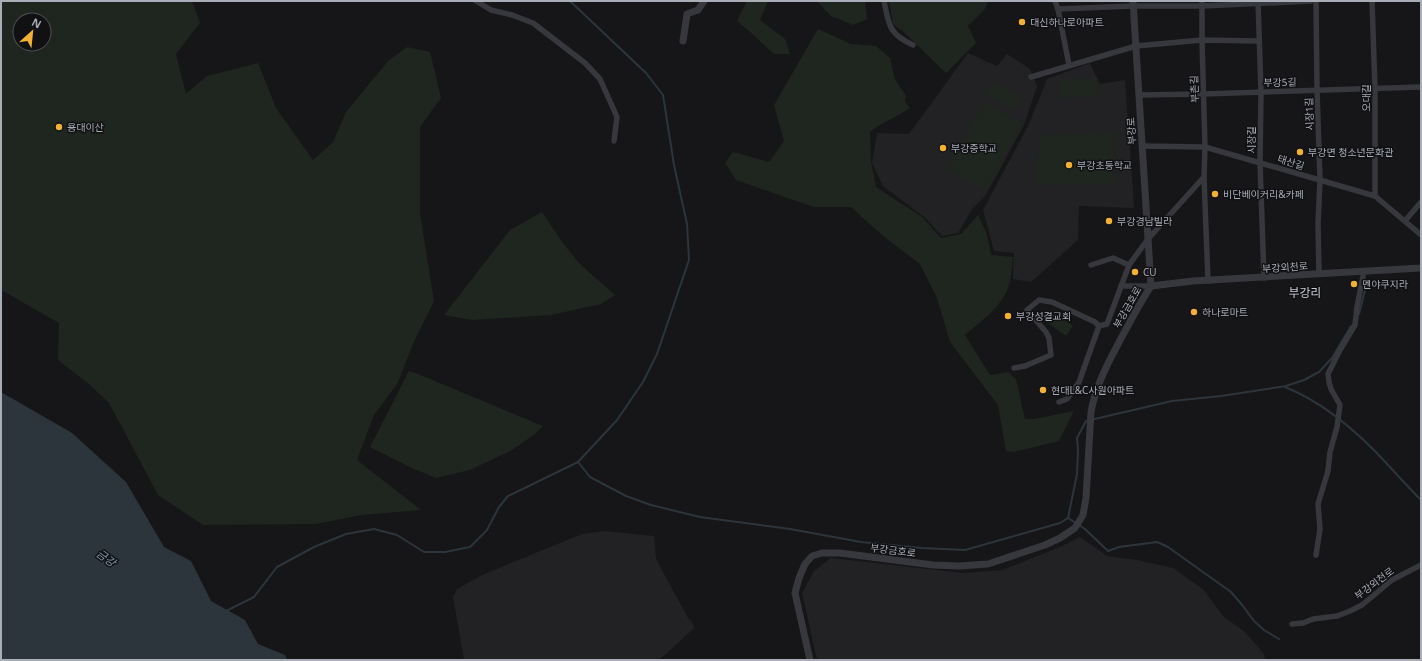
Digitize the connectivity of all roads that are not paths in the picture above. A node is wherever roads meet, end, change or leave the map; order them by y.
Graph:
1 (476, 1) edge
2 (704, 1) edge
3 (884, 1) edge
4 (1055, 1) edge
5 (1077, 1) edge
6 (1311, 1) edge
7 (1316, 1) edge
8 (1372, 1) edge
9 (1258, 2) edge
10 (1133, 3) edge
11 (1202, 3) edge
12 (1078, 8) junction
13 (1058, 9) junction
14 (1202, 40) junction
15 (683, 41) dead end
16 (1259, 41) junction
17 (913, 45) dead end
18 (1136, 46) junction
19 (1069, 65) junction
20 (1031, 77) dead end
21 (1421, 87) edge
22 (1375, 89) junction
23 (1317, 90) junction
24 (1261, 92) junction
25 (1204, 94) junction
26 (1139, 95) junction
27 (614, 141) dead end
28 (1142, 146) junction
29 (1205, 147) junction
30 (1260, 162) junction
31 (1204, 177) junction
32 (1320, 180) junction
33 (1375, 196) junction
34 (1421, 202) edge
35 (1405, 221) junction
36 (1421, 235) edge
37 (1148, 239) junction
38 (1091, 265) dead end
39 (1129, 265) junction
40 (1421, 268) edge
41 (1364, 271) junction
42 (1319, 274) junction
43 (1264, 278) junction
44 (1208, 281) junction
45 (1121, 286) junction
46 (1151, 286) junction
47 (1099, 326) junction
48 (1014, 368) dead end
49 (1059, 402) dead end
50 (1316, 555) dead end
51 (1421, 565) edge
52 (1292, 624) dead end
53 (810, 660) edge

1 - 27 street
2 - 15 street
3 - 17 street
4 - 13 street
5 - 12 street
6 - 9 street
7 - 23 street, 시장1길
8 - 22 street, 오대길
9 - 11 street
9 - 16 street, 시장길
10 - 11 street
10 - 12 street
10 - 18 street, 부강로
11 - 14 street, 부촌길
12 - 13 street
13 - 19 street
14 - 16 street
14 - 18 street
14 - 25 street, 부촌길
16 - 24 street, 시장길
18 - 19 street
18 - 26 street, 부강로
19 - 20 street
21 - 22 street, 부강5길
22 - 23 street, 부강5길
22 - 33 street, 오대길
23 - 24 street, 부강5길
23 - 32 street, 시장1길
24 - 25 street, 부강5길
24 - 30 street, 시장길
25 - 26 street, 부강5길
25 - 29 street, 부촌길
26 - 28 street, 부강로
28 - 29 street, 태산길
28 - 37 street, 부강로
29 - 30 street, 태산길
29 - 31 street, 부촌길
30 - 32 street, 태산길
30 - 43 street, 시장길
31 - 37 street
31 - 44 street, 부촌길
32 - 33 street, 태산길
32 - 42 street, 시장1길
33 - 35 street, 태산길
34 - 35 street
35 - 36 street, 태산길
37 - 39 street
37 - 46 street, 부강로
38 - 39 street
39 - 45 street
40 - 41 street, 부강외천로
41 - 42 street, 부강외천로
41 - 50 street
42 - 43 street, 부강외천로
43 - 44 street, 부강외천로
44 - 46 street, 부강외천로
45 - 46 street, 부강금호로
45 - 47 street, 부강금호로
46 - 53 street, 부강금호로
47 - 48 street, 부강금호로
47 - 49 street, 부강금호로
51 - 52 street, 부강외천로

